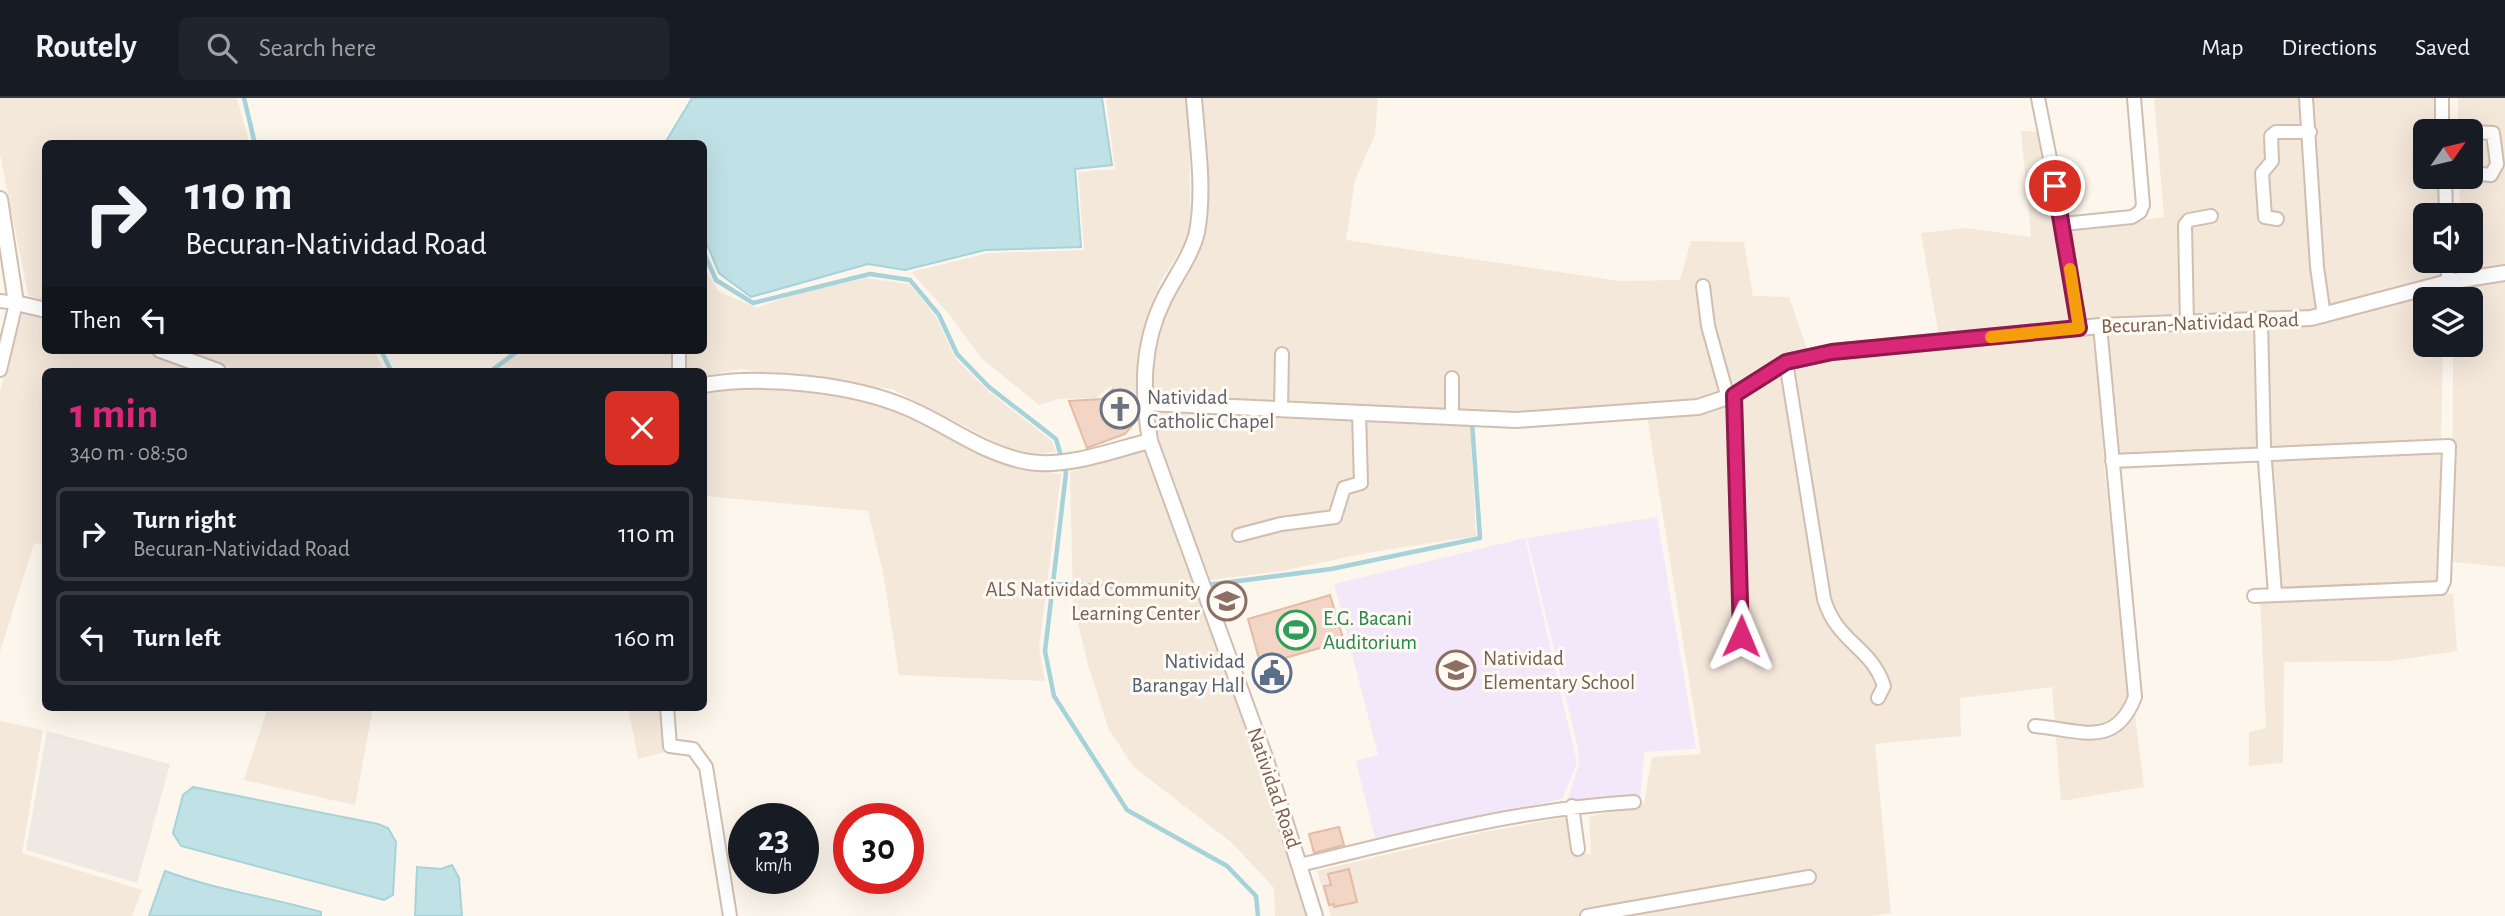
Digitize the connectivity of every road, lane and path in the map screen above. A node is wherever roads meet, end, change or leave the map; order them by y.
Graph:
1 (1194, 98) edge
2 (2038, 98) edge
3 (2134, 98) edge
4 (2306, 98) edge
5 (2442, 98) edge
6 (2442, 119) edge
7 (2310, 132) junction
8 (2483, 133) edge
9 (2483, 174) edge
10 (0, 199) edge
11 (2211, 216) dead end
12 (2277, 219) dead end
13 (2063, 224) junction
14 (2448, 273) edge
15 (2505, 273) edge
16 (2448, 282) junction
17 (1703, 286) dead end
18 (0, 301) edge
19 (16, 303) junction
20 (42, 309) edge
21 (2324, 316) junction
22 (2261, 322) junction
23 (2187, 324) junction
24 (2100, 326) junction
25 (2079, 328) junction
26 (171, 354) edge
27 (1282, 354) dead end
28 (1786, 362) junction
29 (210, 368) edge
30 (0, 370) edge
31 (1452, 378) dead end
32 (707, 385) edge
33 (1731, 396) junction
34 (1144, 403) junction
35 (1281, 410) junction
36 (1359, 413) junction
37 (1452, 418) junction
38 (1150, 441) junction
39 (2264, 452) junction
40 (2112, 461) junction
41 (1239, 535) dead end
42 (2274, 594) junction
43 (2254, 596) dead end
44 (1741, 636) dead end
45 (1878, 698) dead end
46 (667, 711) edge
47 (2035, 726) dead end
48 (1633, 802) dead end
49 (1572, 806) junction
50 (1578, 849) dead end
51 (1300, 865) junction
52 (1809, 877) dead end
53 (1616, 913) edge
54 (730, 916) edge
55 (1315, 916) edge
56 (1587, 916) edge

1 - 34 street, Natividad Road
2 - 13 street
3 - 13 street
4 - 7 street
5 - 6 street
7 - 12 street
7 - 21 street
8 - 9 street
10 - 19 street
11 - 23 street
13 - 25 street
14 - 16 street
15 - 16 street, Becuran-Natividad Road
16 - 21 street, Becuran-Natividad Road
17 - 33 street
18 - 19 street
19 - 20 street
19 - 30 street
21 - 22 street, Becuran-Natividad Road
22 - 23 street, Becuran-Natividad Road
22 - 39 street
23 - 24 street, Becuran-Natividad Road
24 - 25 street, Becuran-Natividad Road
24 - 40 street
25 - 28 street, Becuran-Natividad Road
26 - 29 street
27 - 35 street
28 - 33 street, Becuran-Natividad Road
28 - 45 street
31 - 37 street
32 - 38 street
33 - 37 street, Becuran-Natividad Road
33 - 44 street
34 - 35 street, Becuran-Natividad Road
34 - 38 street, Natividad Road
35 - 36 street, Becuran-Natividad Road
36 - 37 street, Becuran-Natividad Road
36 - 41 street
38 - 51 street, Natividad Road
39 - 40 street
39 - 42 street
39 - 42 street
40 - 47 street
42 - 43 street
46 - 54 street
48 - 49 street
49 - 50 street
49 - 51 street
51 - 55 street, Natividad Road
52 - 53 street
53 - 56 street

